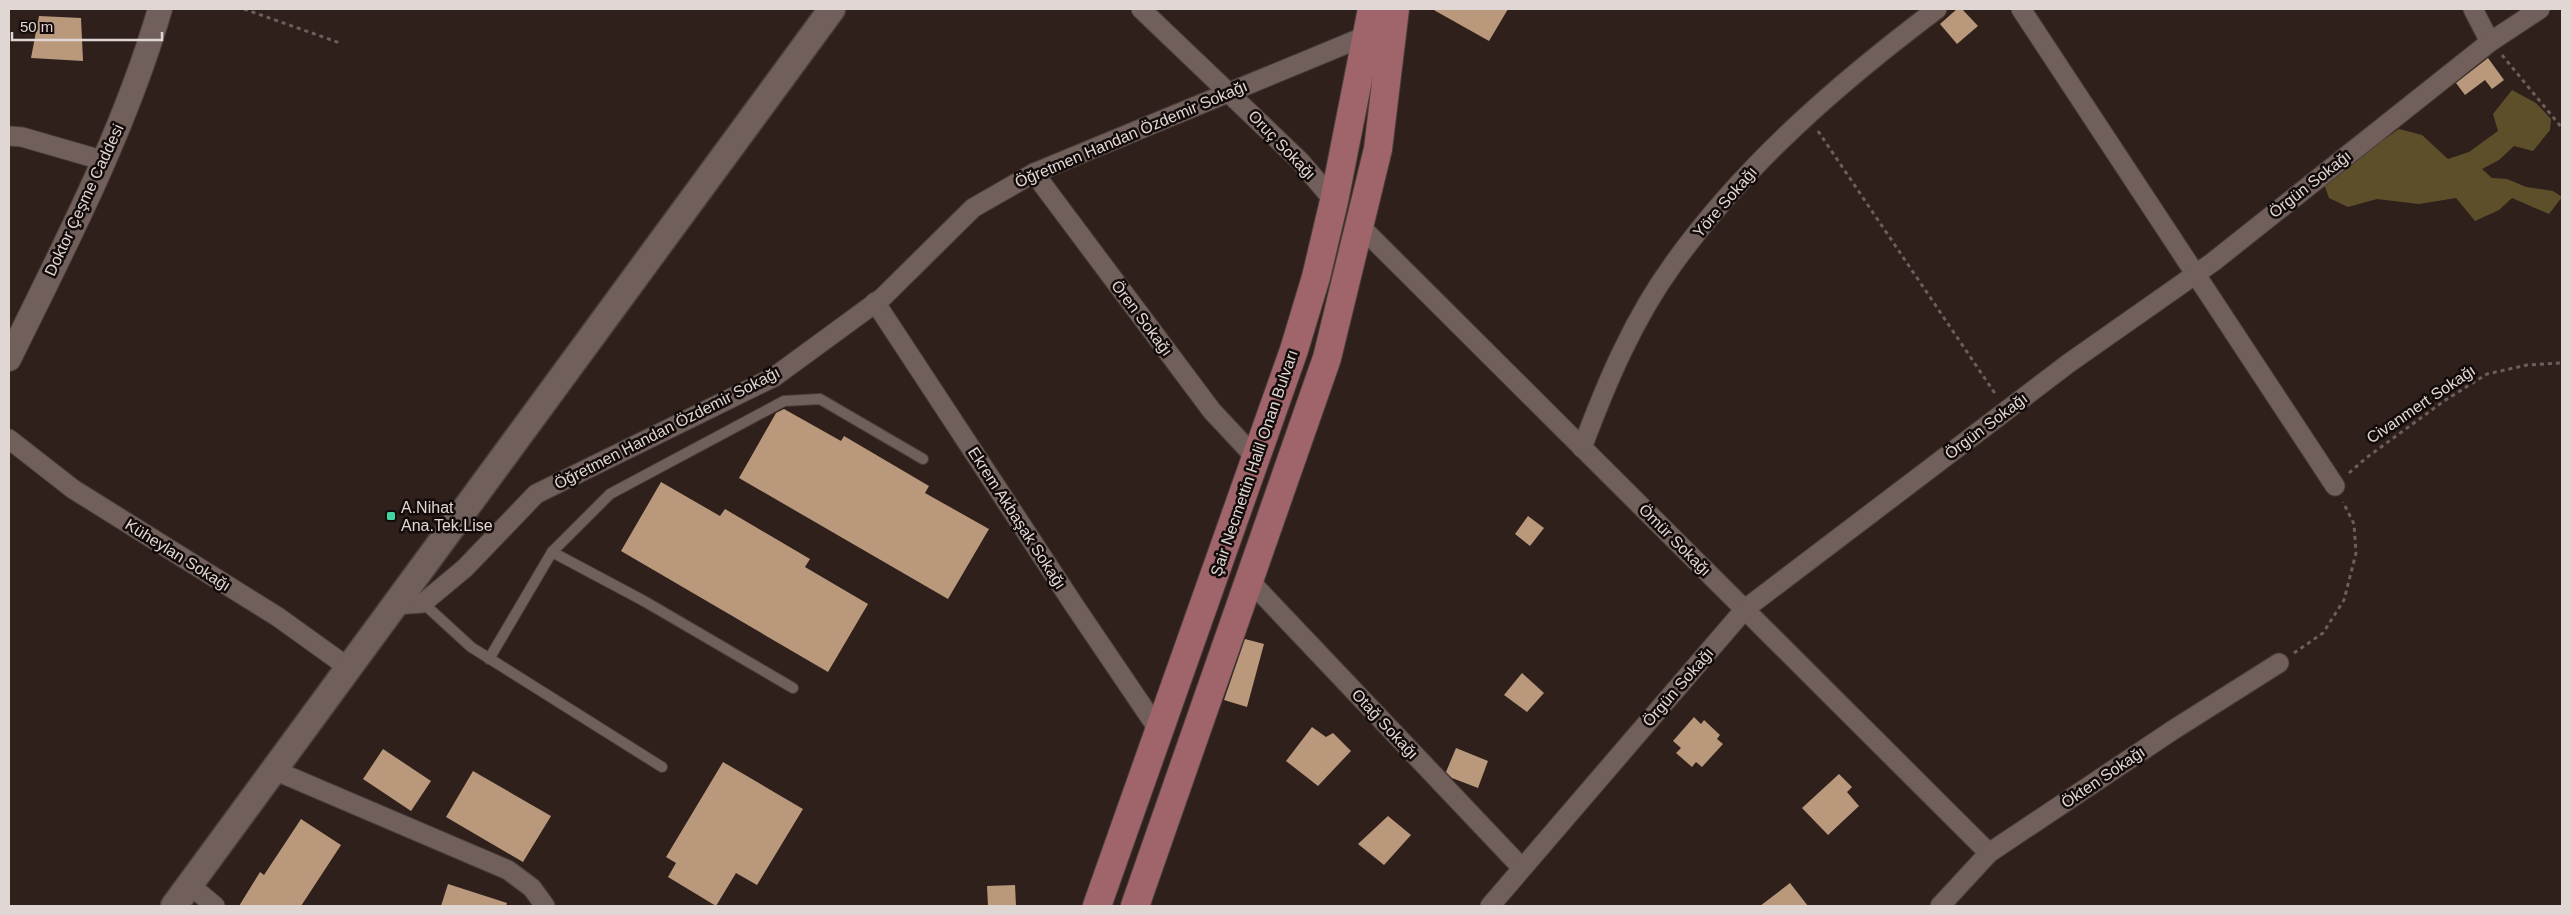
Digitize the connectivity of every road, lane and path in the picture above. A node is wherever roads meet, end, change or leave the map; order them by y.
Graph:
1 (160, 9) edge
2 (244, 9) edge
3 (832, 9) edge
4 (1141, 9) edge
5 (1396, 9) edge
6 (1936, 9) edge
7 (2021, 9) edge
8 (2473, 9) edge
9 (2540, 9) edge
10 (1370, 22) edge
11 (2490, 42) junction
12 (340, 43) dead end
13 (1229, 91) junction
14 (1808, 116) junction
15 (2562, 128) edge
16 (9, 136) edge
17 (105, 161) junction
18 (1034, 173) junction
19 (1334, 201) junction
20 (1360, 226) junction
21 (2195, 274) junction
22 (876, 302) junction
23 (9, 359) edge
24 (2562, 363) edge
25 (2006, 410) junction
26 (9, 439) edge
27 (1582, 448) junction
28 (1256, 458) junction
29 (923, 459) dead end
30 (2335, 486) junction
31 (552, 552) junction
32 (1248, 579) junction
33 (423, 603) junction
34 (395, 605) junction
35 (1745, 609) junction
36 (489, 658) junction
37 (2279, 663) joint
38 (349, 668) junction
39 (793, 688) dead end
40 (1160, 732) junction
41 (662, 767) dead end
42 (274, 770) junction
43 (1989, 853) junction
44 (1522, 868) junction
45 (190, 884) junction
46 (174, 906) edge
47 (215, 906) edge
48 (545, 906) edge
49 (1097, 906) edge
50 (1135, 906) edge
51 (1490, 906) edge
52 (1940, 906) edge

1 - 17 street, Doktor Çeşme Caddesi
2 - 12 path
3 - 34 main road
4 - 13 street, Oruç Sokağı
5 - 20 main road, Şair Necmettin Halil Onan Bulvarı
6 - 14 street, Yöre Sokağı
7 - 21 street
8 - 11 street
9 - 11 street, Örgün Sokağı
10 - 13 street, Öğretmen Handan Özdemir Sokağı
10 - 19 main road, Şair Necmettin Halil Onan Bulvarı
11 - 15 path
11 - 21 street, Örgün Sokağı
13 - 18 street, Öğretmen Handan Özdemir Sokağı
13 - 19 street, Oruç Sokağı
14 - 25 path
14 - 27 street, Yöre Sokağı
16 - 17 street
17 - 23 street, Doktor Çeşme Caddesi
18 - 22 street, Öğretmen Handan Özdemir Sokağı
18 - 28 street, Ören Sokağı
19 - 28 main road, Şair Necmettin Halil Onan Bulvarı
20 - 27 street, Ömür Sokağı
20 - 32 main road, Şair Necmettin Halil Onan Bulvarı
21 - 25 street, Örgün Sokağı
21 - 30 street
22 - 33 street, Öğretmen Handan Özdemir Sokağı
22 - 40 street, Ekrem Akbaşak Sokağı
24 - 30 path, Civanmert Sokağı
25 - 35 street, Örgün Sokağı
26 - 38 street, Küheylan Sokağı
27 - 35 street, Ömür Sokağı
28 - 40 main road, Şair Necmettin Halil Onan Bulvarı
29 - 31 lane
30 - 37 path
31 - 36 lane
31 - 39 lane
32 - 44 street, Otağ Sokağı
32 - 50 main road, Şair Necmettin Halil Onan Bulvarı
33 - 34 street
33 - 36 lane
34 - 38 main road
35 - 43 street, Ömür Sokağı
35 - 44 street, Örgün Sokağı
36 - 41 lane
37 - 43 street, Ökten Sokağı
38 - 42 main road
40 - 49 main road, Şair Necmettin Halil Onan Bulvarı
42 - 45 main road
42 - 48 street
43 - 52 street, Ökten Sokağı
44 - 51 street, Örgün Sokağı
45 - 46 main road
45 - 47 street

